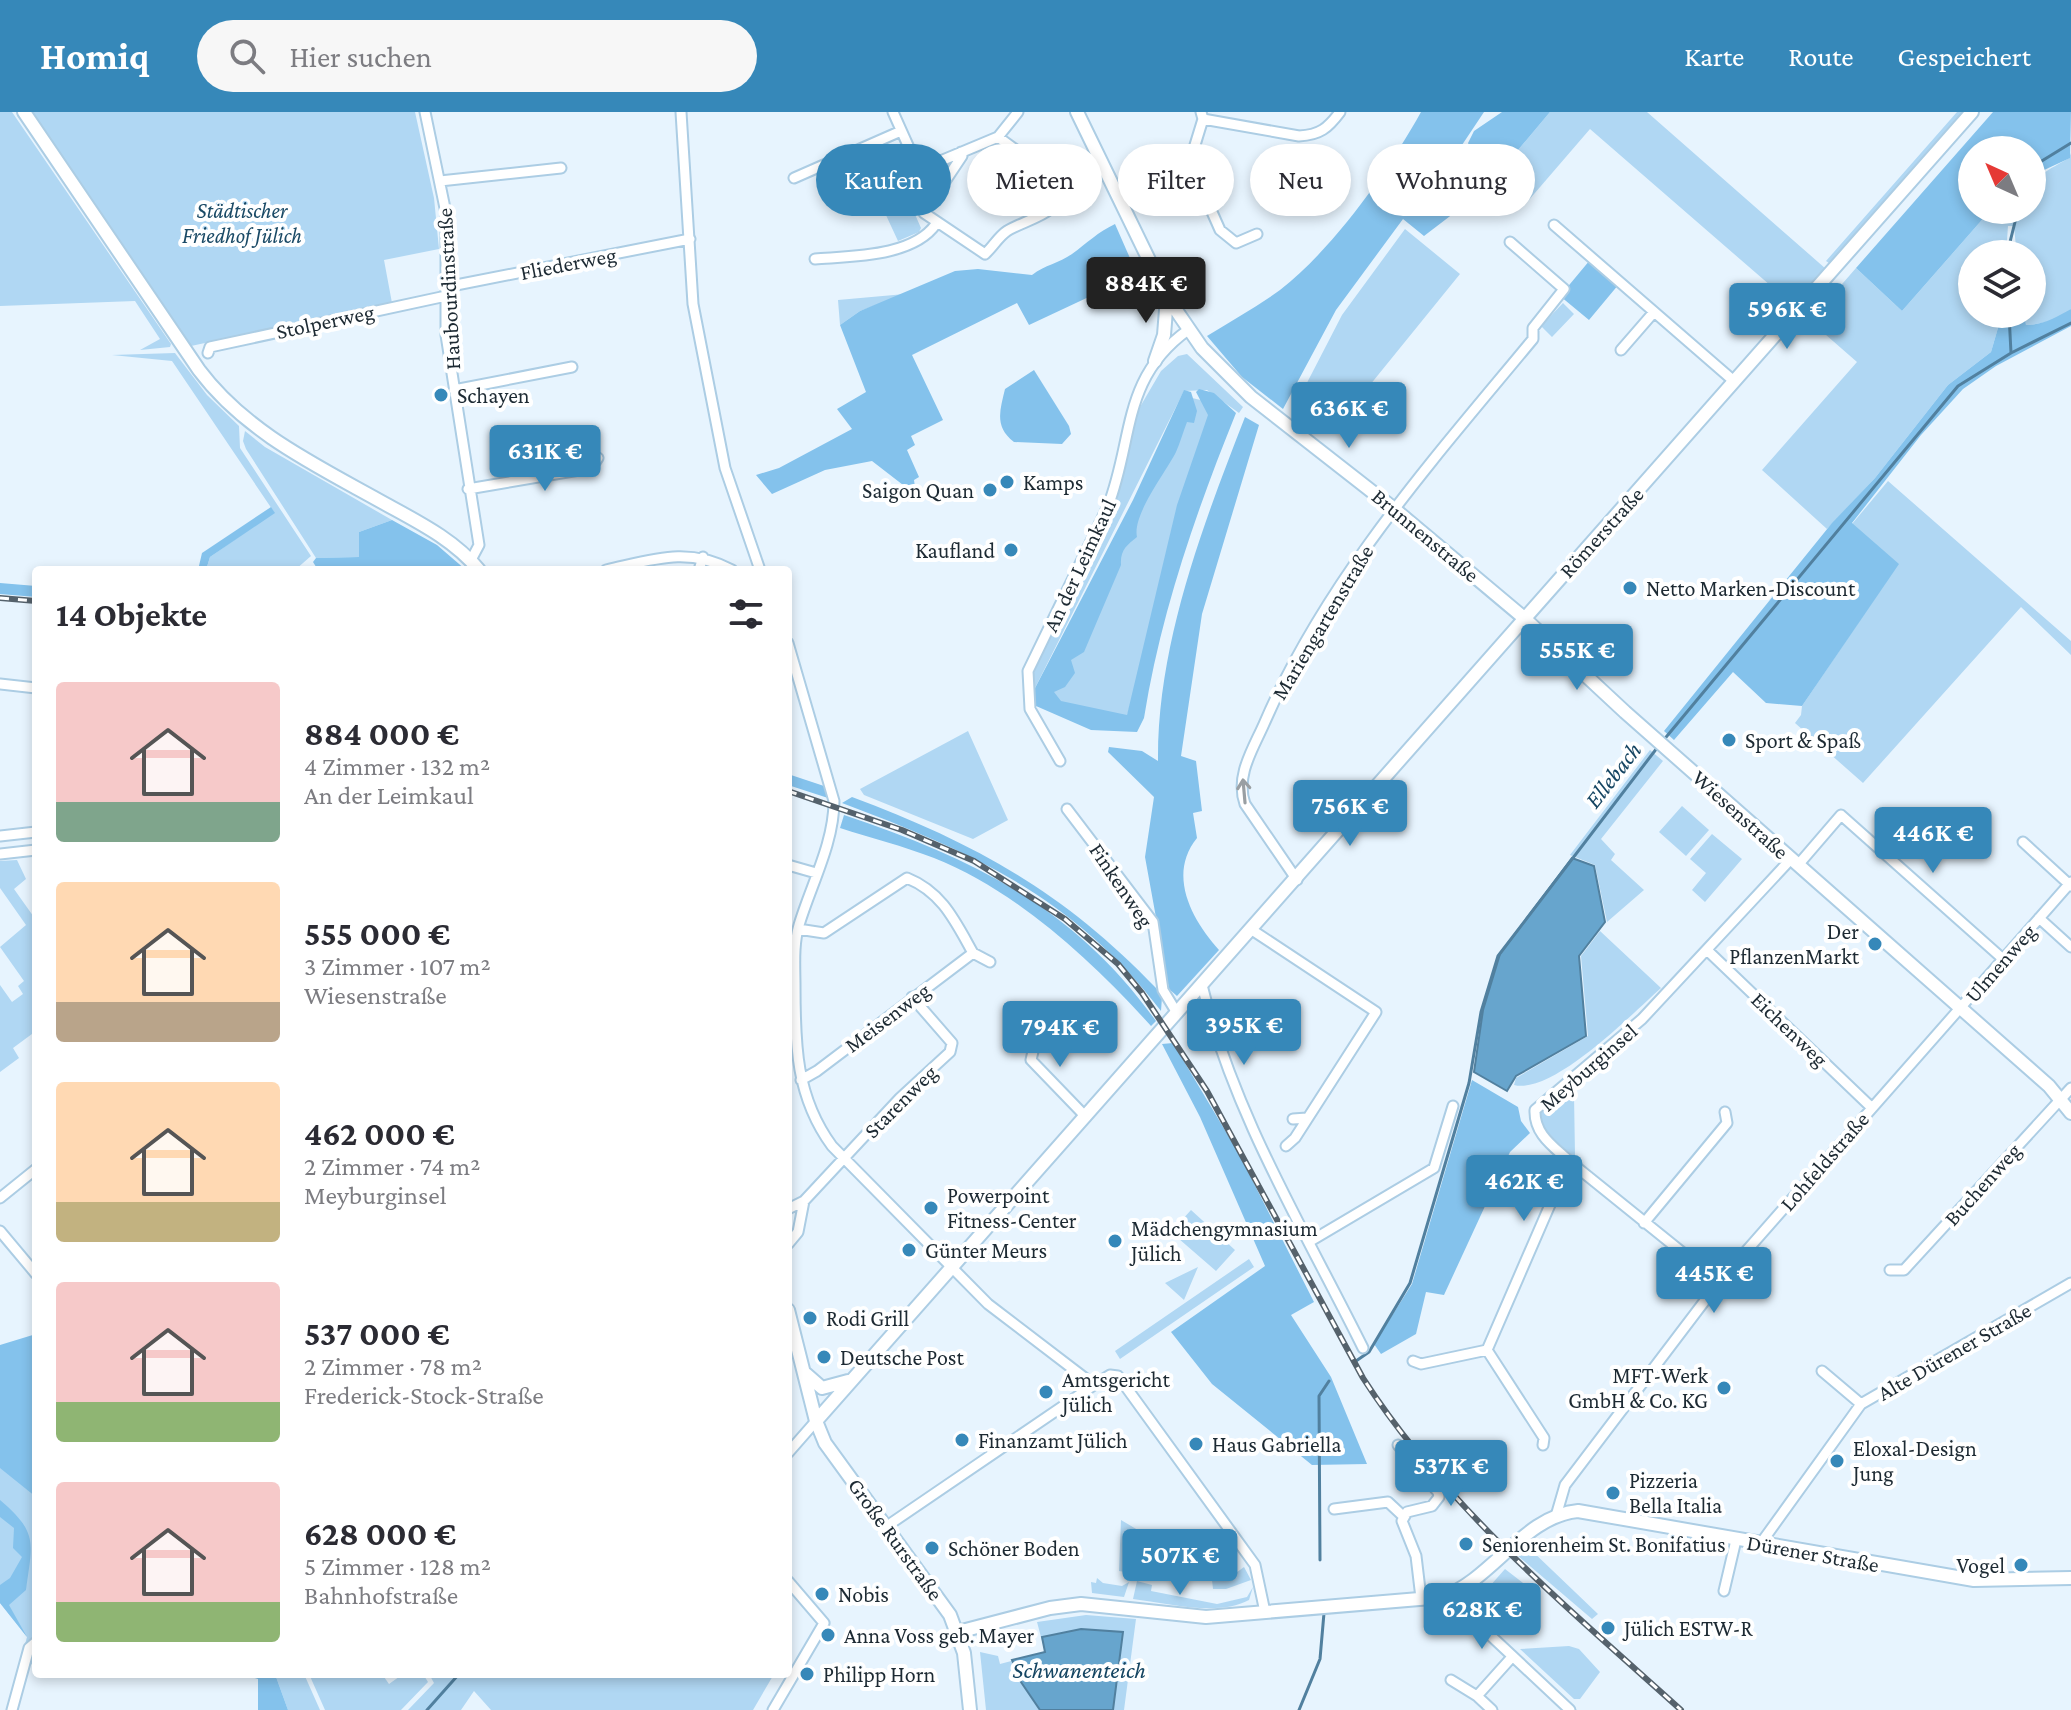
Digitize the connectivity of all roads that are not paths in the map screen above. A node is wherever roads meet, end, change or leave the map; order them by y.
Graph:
1 (24, 112) edge
2 (425, 112) edge
3 (681, 112) edge
4 (893, 112) edge
5 (1018, 112) edge
6 (1077, 112) edge
7 (1340, 112) edge
8 (1972, 112) edge
9 (1202, 116) edge
10 (901, 131) junction
11 (998, 137) junction
12 (907, 144) edge
13 (961, 152) junction
14 (951, 156) edge
15 (561, 168) dead end
16 (951, 172) edge
17 (794, 178) dead end
18 (440, 181) junction
19 (927, 216) edge
20 (936, 224) junction
21 (1554, 225) dead end
22 (1257, 234) dead end
23 (690, 239) junction
24 (1510, 242) dead end
25 (815, 259) dead end
26 (446, 292) junction
27 (1167, 297) junction
28 (1654, 312) junction
29 (1188, 330) junction
30 (1621, 350) dead end
31 (208, 353) dead end
32 (1155, 361) junction
33 (572, 367) dead end
34 (1735, 382) junction
35 (454, 390) junction
36 (598, 458) dead end
37 (468, 489) junction
38 (1393, 508) junction
39 (703, 557) junction
40 (475, 565) edge
41 (626, 566) edge
42 (700, 566) edge
43 (723, 566) edge
44 (758, 566) edge
45 (1524, 618) junction
46 (792, 654) edge
47 (0, 684) edge
48 (32, 688) edge
49 (1060, 761) dead end
50 (1067, 809) dead end
51 (32, 832) edge
52 (0, 836) edge
53 (2023, 842) dead end
54 (32, 850) edge
55 (0, 854) edge
56 (1795, 862) junction
57 (792, 866) edge
58 (816, 873) junction
59 (1297, 880) junction
60 (2070, 884) edge
61 (2039, 918) junction
62 (798, 929) junction
63 (1252, 930) junction
64 (2071, 947) edge
65 (1708, 951) junction
66 (973, 953) junction
67 (2003, 959) junction
68 (990, 962) dead end
69 (1202, 985) junction
70 (912, 997) junction
71 (1961, 1007) junction
72 (1177, 1013) junction
73 (1061, 1020) dead end
74 (801, 1080) junction
75 (2071, 1088) edge
76 (2061, 1099) junction
77 (1453, 1106) dead end
78 (1871, 1107) junction
79 (1725, 1112) dead end
80 (2071, 1113) edge
81 (1086, 1117) junction
82 (1307, 1118) junction
83 (1293, 1119) dead end
84 (1286, 1146) dead end
85 (845, 1159) junction
86 (1569, 1161) junction
87 (32, 1172) edge
88 (0, 1198) edge
89 (804, 1201) junction
90 (792, 1207) edge
91 (1644, 1223) junction
92 (0, 1231) edge
93 (792, 1239) edge
94 (1309, 1242) junction
95 (955, 1267) junction
96 (32, 1269) edge
97 (1890, 1270) dead end
98 (1719, 1282) junction
99 (2071, 1283) edge
100 (792, 1326) edge
101 (1363, 1348) dead end
102 (1487, 1350) junction
103 (1413, 1361) dead end
104 (803, 1369) junction
105 (1822, 1371) dead end
106 (855, 1378) junction
107 (1094, 1385) junction
108 (1861, 1404) junction
109 (816, 1421) junction
110 (1398, 1445) dead end
111 (1543, 1445) dead end
112 (792, 1448) edge
113 (1334, 1509) dead end
114 (1403, 1516) junction
115 (1556, 1516) junction
116 (887, 1526) junction
117 (1736, 1540) junction
118 (1761, 1543) junction
119 (2071, 1578) edge
120 (792, 1586) edge
121 (1724, 1591) dead end
122 (1457, 1592) junction
123 (1421, 1598) junction
124 (1265, 1612) junction
125 (958, 1632) junction
126 (32, 1645) edge
127 (1512, 1657) junction
128 (792, 1678) edge
129 (792, 1678) edge
130 (1451, 1680) dead end
131 (1477, 1696) junction
132 (12, 1710) edge
133 (773, 1710) edge
134 (970, 1710) edge
135 (1492, 1710) edge
136 (1570, 1710) edge

1 - 40 main road
2 - 18 street, Haubourdinstraße
3 - 23 street
4 - 10 street
5 - 11 street
6 - 27 main road, Brunnenstraße
7 - 9 street
8 - 34 main road, Römerstraße
9 - 22 street
10 - 12 street
10 - 17 street
11 - 13 street
11 - 20 street
13 - 14 street
13 - 16 street
15 - 18 street
18 - 26 street, Haubourdinstraße
19 - 20 street
20 - 25 street
21 - 28 street
23 - 26 street, Fliederweg
23 - 44 street
24 - 38 street, Mariengartenstraße
26 - 31 street, Stolperweg
26 - 35 street, Haubourdinstraße
27 - 29 main road, Brunnenstraße
27 - 32 main road
28 - 30 street
28 - 34 street
29 - 32 street, An der Leimkaul
29 - 38 main road, Brunnenstraße
32 - 49 street, An der Leimkaul
33 - 35 street
34 - 45 main road, Römerstraße
35 - 37 street, Haubourdinstraße
36 - 37 street
37 - 40 street, Haubourdinstraße
38 - 45 main road, Brunnenstraße
59 -> 38 street, Mariengartenstraße
39 - 41 street
39 - 42 street
39 - 43 street
45 - 56 main road, Wiesenstraße
45 - 59 main road, Römerstraße
46 - 58 street
47 - 48 street
50 - 72 street, Finkenweg
51 - 52 street
53 - 60 street, Ulmenweg
54 - 55 street
56 - 65 street, Meyburginsel
56 - 67 street, Meyburginsel
56 - 71 main road, Wiesenstraße
57 - 58 street
58 - 62 street
59 - 63 main road, Römerstraße
60 - 61 street, Ulmenweg
61 - 64 street, Ulmenweg
61 - 67 street, Ulmenweg
62 - 66 street
62 - 74 street
63 - 69 main road, Römerstraße
63 - 82 street
65 - 78 street, Eichenweg
65 - 86 street, Meyburginsel
66 - 68 street
66 - 70 street, Meisenweg
67 - 71 street, Ulmenweg
69 - 72 main road, Römerstraße
69 - 94 street
70 - 74 street, Meisenweg
70 - 85 street, Starenweg
71 - 76 main road, Wiesenstraße
71 - 78 street, Lohfeldstraße
72 - 81 main road, Römerstraße
73 - 81 street
74 - 85 street
75 - 76 street, Buchenweg
76 - 80 main road, Wiesenstraße
76 - 97 street, Buchenweg
77 - 94 street
78 - 98 street, Lohfeldstraße
79 - 91 street
81 - 95 main road, Römerstraße
82 - 83 street
82 - 84 street
85 - 89 street, Starenweg
85 - 95 street
86 - 91 street
86 - 102 street
87 - 88 street
89 - 90 street
89 - 93 street
91 - 98 street
92 - 96 street
94 - 101 street
95 - 106 main road, Römerstraße
95 - 107 street
98 - 115 street, Lohfeldstraße
99 - 108 street, Alte Dürener Straße
100 - 104 main road, Große Rurstraße
102 - 103 street
102 - 111 street
104 - 106 main road
104 - 109 main road, Große Rurstraße
105 - 108 street
106 - 109 main road, Römerstraße
107 - 116 street
107 - 124 street
108 - 118 street, Alte Dürener Straße
109 - 112 street, Römerstraße
109 - 116 main road, Große Rurstraße
110 - 114 street
113 - 114 street
114 - 123 street
115 - 117 main road, Dürener Straße
115 - 122 main road
116 - 125 main road, Große Rurstraße
117 - 118 main road, Dürener Straße
117 - 121 street
118 - 119 main road, Dürener Straße
120 - 128 street
122 - 123 main road
122 - 127 street
123 - 124 main road
124 - 125 main road
125 - 134 main road, Große Rurstraße
126 - 132 street
127 - 131 street
127 - 136 street
129 - 133 street
130 - 131 street
131 - 135 street

